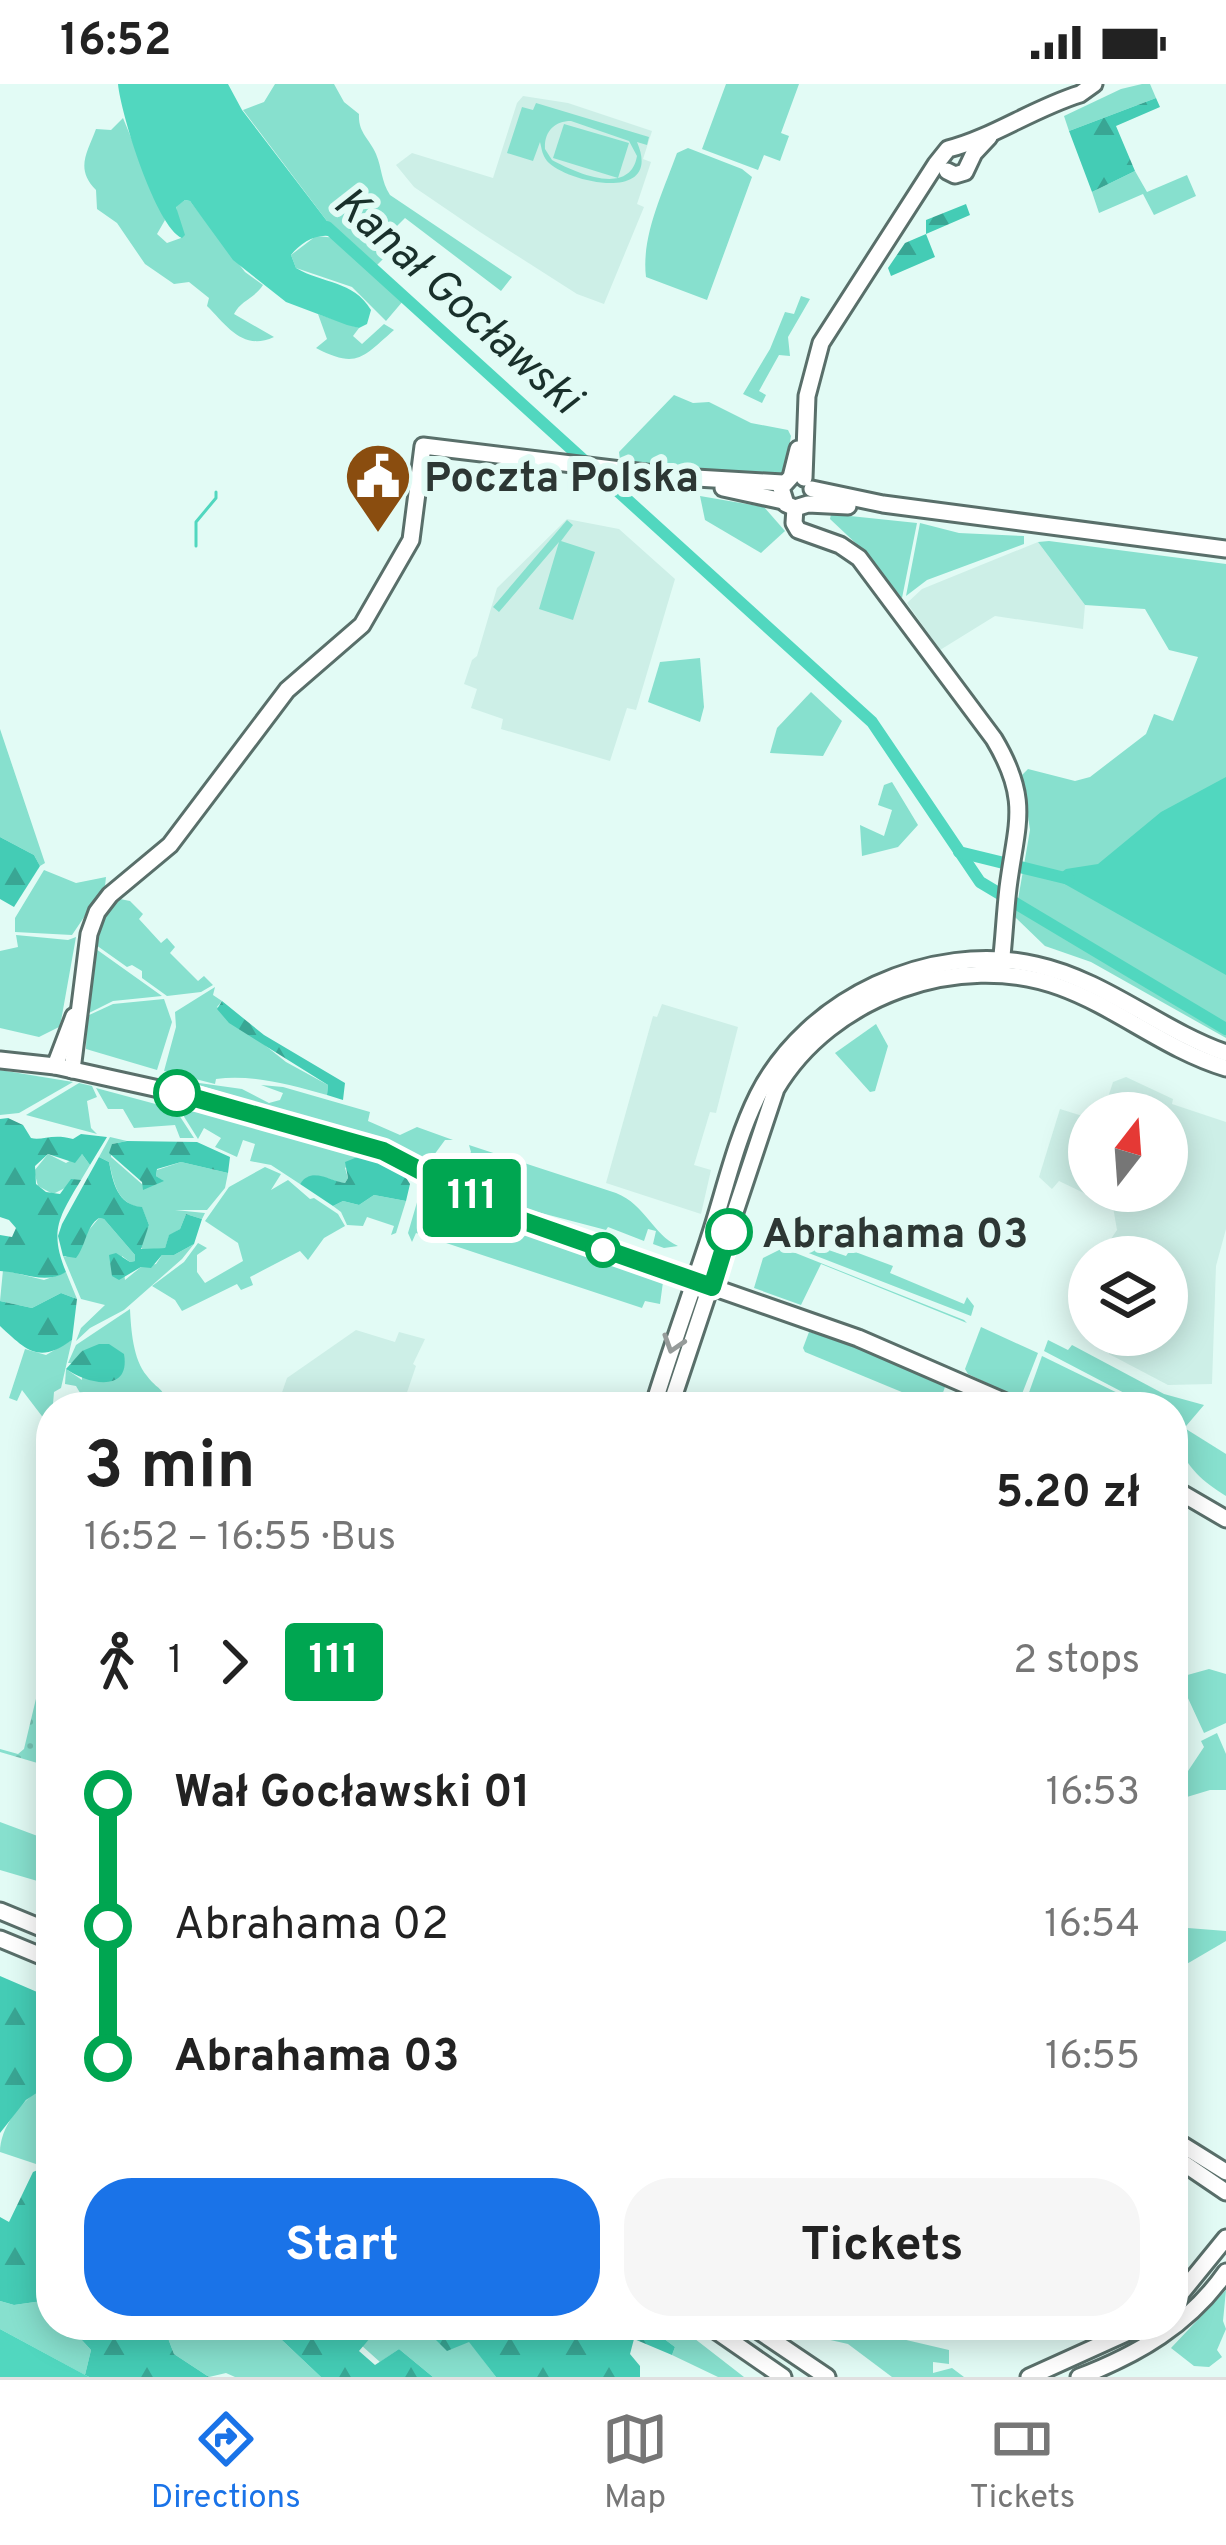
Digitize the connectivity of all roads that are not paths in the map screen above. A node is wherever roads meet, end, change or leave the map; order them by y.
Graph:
1 (1081, 84) edge
2 (1094, 84) edge
3 (1067, 98) junction
4 (966, 154) junction
5 (945, 164) junction
6 (797, 492) junction
7 (1226, 549) edge
8 (1001, 967) junction
9 (807, 1041) junction
10 (1226, 1053) edge
11 (0, 1060) edge
12 (64, 1068) junction
13 (1226, 1068) edge
14 (694, 1281) junction
15 (712, 1287) junction
16 (658, 1392) edge
17 (675, 1392) edge
18 (982, 1392) edge
19 (1188, 1497) edge
20 (1226, 1519) edge
21 (0, 1912) edge
22 (36, 1926) edge
23 (0, 1939) edge
24 (36, 1954) edge
25 (1188, 2148) edge
26 (1188, 2166) edge
27 (1226, 2172) edge
28 (1226, 2192) edge
29 (1226, 2238) edge
30 (1226, 2272) edge
31 (1188, 2285) edge
32 (1188, 2314) edge
33 (730, 2340) edge
34 (772, 2340) edge
35 (1111, 2340) edge
36 (1155, 2340) edge
37 (783, 2377) edge
38 (826, 2377) edge
39 (1028, 2377) edge
40 (1079, 2377) edge

1 - 3 street
2 - 3 street
3 - 4 street
4 - 5 street
4 - 5 street
5 - 6 street
6 - 7 street
6 - 8 street
6 - 12 street
8 - 9 street
8 - 10 street
8 - 13 street
9 - 14 street
9 - 15 street
11 - 12 street
12 - 14 street
14 - 15 street
14 -> 16 street
15 - 17 street
15 - 18 street
19 - 20 street
21 - 22 street
23 - 24 street
25 - 27 street
26 - 28 street
29 - 31 street
30 - 32 street
33 - 37 street
34 - 38 street
35 - 39 street
36 - 40 street

